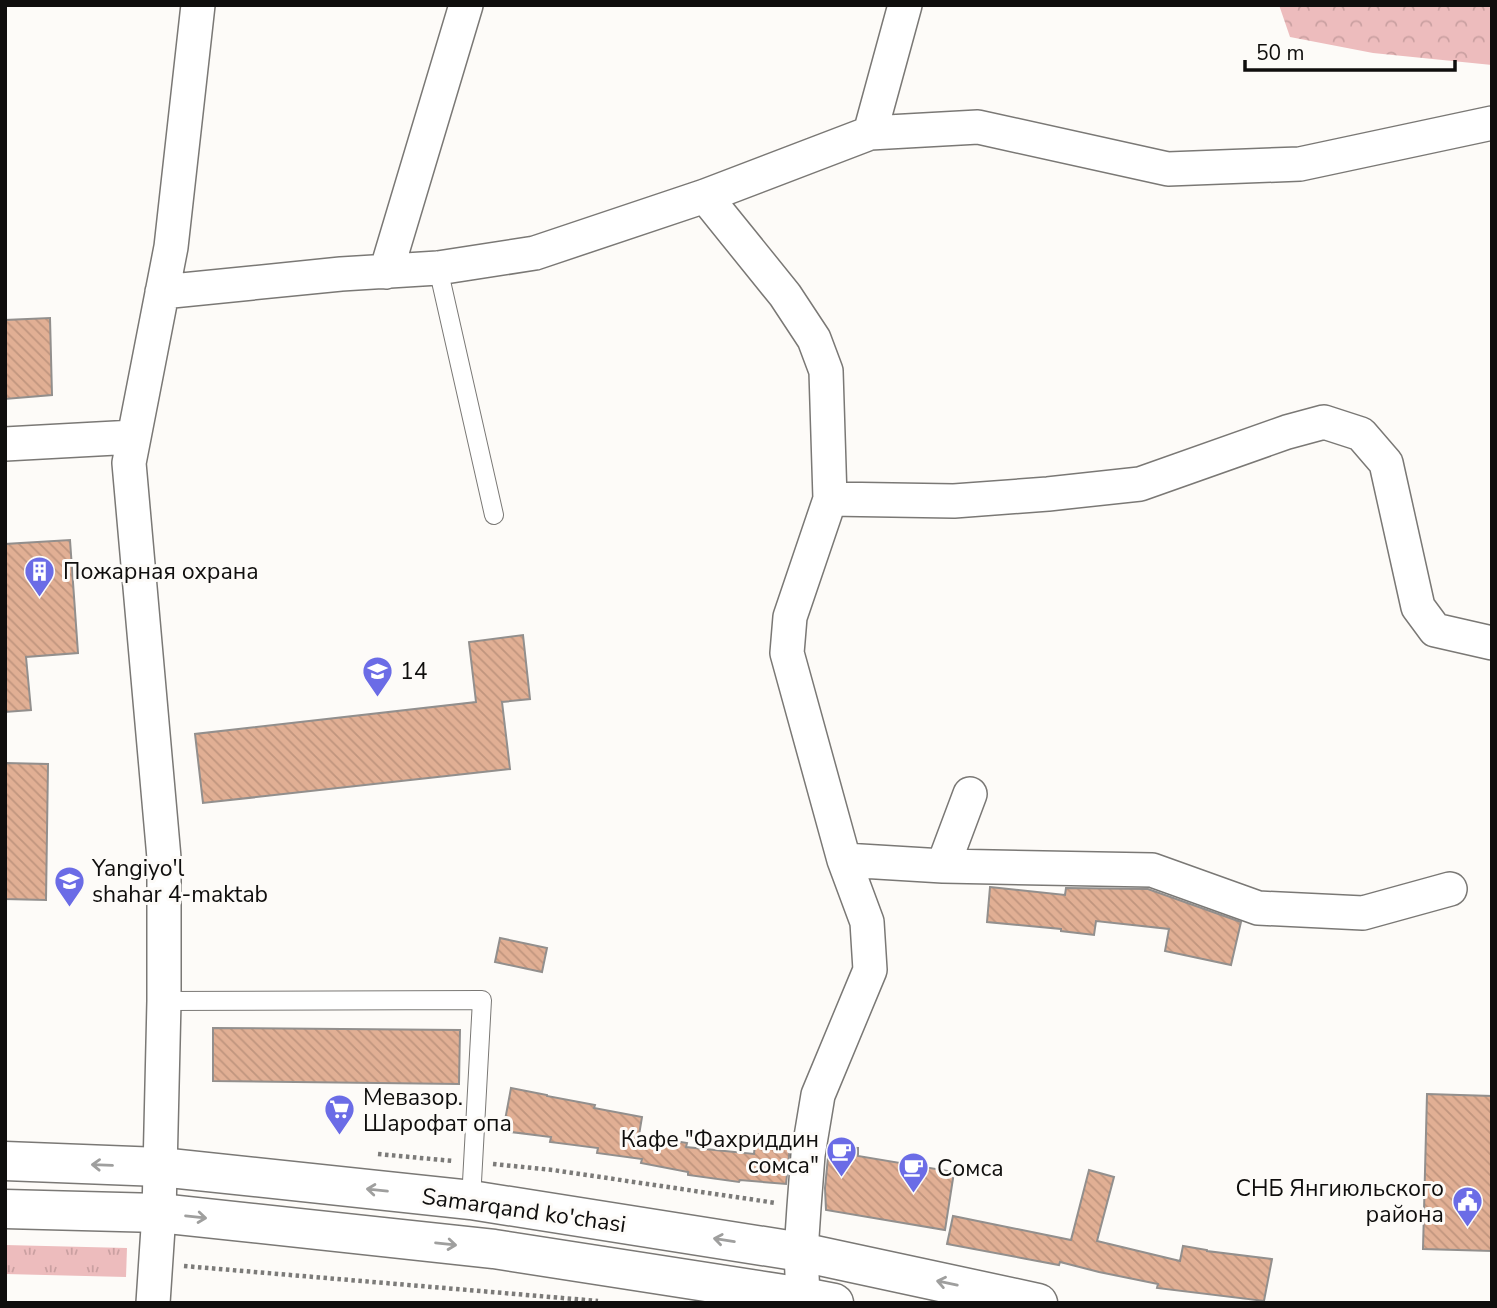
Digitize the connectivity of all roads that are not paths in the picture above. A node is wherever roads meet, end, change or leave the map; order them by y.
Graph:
1 (198, 5) edge
2 (466, 5) edge
3 (905, 5) edge
4 (1492, 123) edge
5 (870, 134) junction
6 (705, 196) junction
7 (438, 268) junction
8 (386, 272) junction
9 (162, 292) junction
10 (134, 437) junction
11 (5, 444) edge
12 (830, 499) junction
13 (494, 515) dead end
14 (1492, 643) edge
15 (970, 794) dead end
16 (844, 860) junction
17 (943, 866) junction
18 (1450, 890) dead end
19 (164, 1000) junction
20 (5, 1161) edge
21 (160, 1167) junction
22 (471, 1200) junction
23 (5, 1209) edge
24 (159, 1213) junction
25 (801, 1252) junction
26 (818, 1300) edge
27 (153, 1303) edge
28 (1038, 1303) edge

1 - 9 street
2 - 8 street
3 - 5 street
4 - 5 street
5 - 6 street
6 - 7 street
6 - 12 street
7 - 8 street
7 - 13 lane
8 - 9 street
9 - 10 street
10 - 11 street
10 - 19 street
12 - 14 street
12 - 16 street
15 - 17 street
16 - 17 street
16 - 25 street
17 - 18 street
19 - 21 street
19 - 22 lane
21 -> 20 main road, Samarqand ko'chasi
22 -> 21 main road, Samarqand ko'chasi
21 - 24 street
25 -> 22 main road, Samarqand ko'chasi
23 - 24 main road, Samarqand ko'chasi
24 -> 26 main road, Samarqand ko'chasi
24 - 27 street
25 - 26 street
28 -> 25 main road, Samarqand ko'chasi

